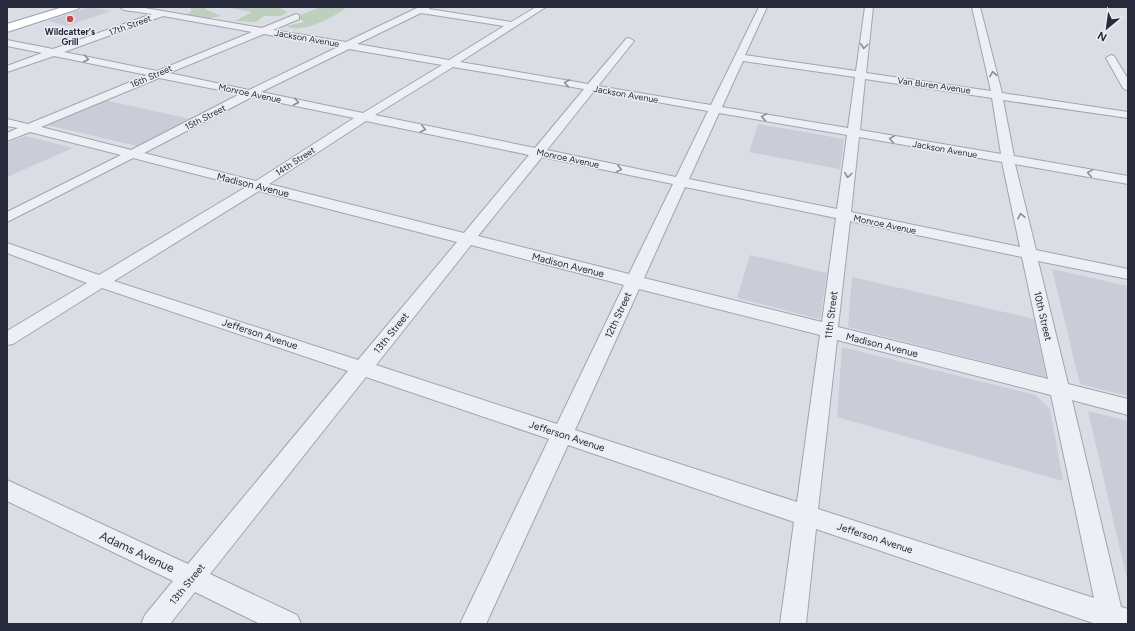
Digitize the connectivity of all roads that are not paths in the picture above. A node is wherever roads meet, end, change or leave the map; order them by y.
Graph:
1 (74, 7) edge
2 (124, 7) edge
3 (542, 7) edge
4 (763, 7) edge
5 (869, 7) edge
6 (976, 7) edge
7 (423, 9) edge
8 (163, 14) junction
9 (296, 17) dead end
10 (512, 25) junction
11 (7, 28) edge
12 (262, 31) junction
13 (629, 41) dead end
14 (7, 43) edge
15 (349, 46) junction
16 (54, 52) junction
17 (739, 57) junction
18 (1111, 58) dead end
19 (450, 63) junction
20 (7, 69) edge
21 (158, 74) junction
22 (860, 75) junction
23 (591, 88) junction
24 (1128, 88) edge
25 (252, 93) junction
26 (996, 94) junction
27 (715, 109) junction
28 (1128, 115) edge
29 (364, 117) junction
30 (7, 122) edge
31 (28, 128) junction
32 (853, 133) junction
33 (7, 137) edge
34 (538, 152) junction
35 (132, 154) junction
36 (1008, 160) junction
37 (1128, 180) edge
38 (681, 182) junction
39 (257, 186) junction
40 (843, 215) junction
41 (7, 218) edge
42 (467, 239) junction
43 (7, 248) edge
44 (1029, 254) junction
45 (1128, 274) edge
46 (101, 282) junction
47 (634, 282) junction
48 (829, 331) junction
49 (7, 339) edge
50 (362, 368) junction
51 (1060, 390) junction
52 (1128, 407) edge
53 (562, 434) junction
54 (7, 490) edge
55 (806, 515) junction
56 (191, 578) junction
57 (1117, 621) edge
58 (154, 624) edge
59 (288, 624) edge
60 (473, 624) edge
61 (793, 624) edge

1 - 11 main road
2 - 8 street, Jackson Avenue
3 - 10 street, 14th Street
4 - 17 street, 12th Street
5 -> 22 street, 11th Street
26 -> 6 street, 10th Street
7 - 10 street
7 - 15 street, 15th Street
8 - 12 street, Jackson Avenue
8 - 16 street, 17th Street
9 - 12 street, 16th Street
10 - 19 street, 14th Street
12 - 15 street, Jackson Avenue
12 - 21 street, 16th Street
13 - 23 street, 13th Street
14 - 16 street, Monroe Avenue
15 - 19 street, Jackson Avenue
15 - 25 street, 15th Street
16 - 20 street, 17th Street
16 -> 21 street, Monroe Avenue
17 - 22 street, Van Buren Avenue
17 - 27 street, 12th Street
18 - 24 street
23 -> 19 street, Jackson Avenue
19 - 29 street, 14th Street
21 - 25 street, Monroe Avenue
21 - 31 street, 16th Street
22 - 26 street, Van Buren Avenue
22 - 32 street, 11th Street
23 - 27 street, Jackson Avenue
23 - 34 street, 13th Street
25 -> 29 street, Monroe Avenue
25 - 35 street, 15th Street
26 - 28 street, Van Buren Avenue
26 - 36 street, 10th Street
32 -> 27 street, Jackson Avenue
27 - 38 street, 12th Street
29 -> 34 street, Monroe Avenue
29 - 39 street, 14th Street
30 - 31 street, Madison Avenue
31 - 33 street, 16th Street
31 - 35 street, Madison Avenue
36 -> 32 street, Jackson Avenue
32 -> 40 street, 11th Street
34 -> 38 street, Monroe Avenue
34 - 42 street, 13th Street
35 - 39 street, Madison Avenue
35 - 41 street, 15th Street
37 -> 36 street, Jackson Avenue
44 -> 36 street, 10th Street
38 - 40 street, Monroe Avenue
38 - 47 street, 12th Street
39 - 42 street, Madison Avenue
39 - 46 street, 14th Street
40 - 44 street, Monroe Avenue
40 - 48 street, 11th Street
42 - 47 street, Madison Avenue
42 - 50 street, 13th Street
43 - 46 street, Jefferson Avenue
44 - 45 street, Monroe Avenue
44 - 51 street, 10th Street
46 - 49 street, 14th Street
46 - 50 street, Jefferson Avenue
47 - 48 street, Madison Avenue
47 - 53 street, 12th Street
48 - 51 street, Madison Avenue
48 - 55 street, 11th Street
50 - 53 street, Jefferson Avenue
50 - 56 street, 13th Street
51 - 52 street, Madison Avenue
51 - 57 street, 10th Street
53 - 55 street, Jefferson Avenue
53 - 60 street, 12th Street
54 - 56 street, Adams Avenue
55 - 57 street, Jefferson Avenue
55 - 61 street, 11th Street
56 - 58 street, 13th Street
56 - 59 street, Adams Avenue

